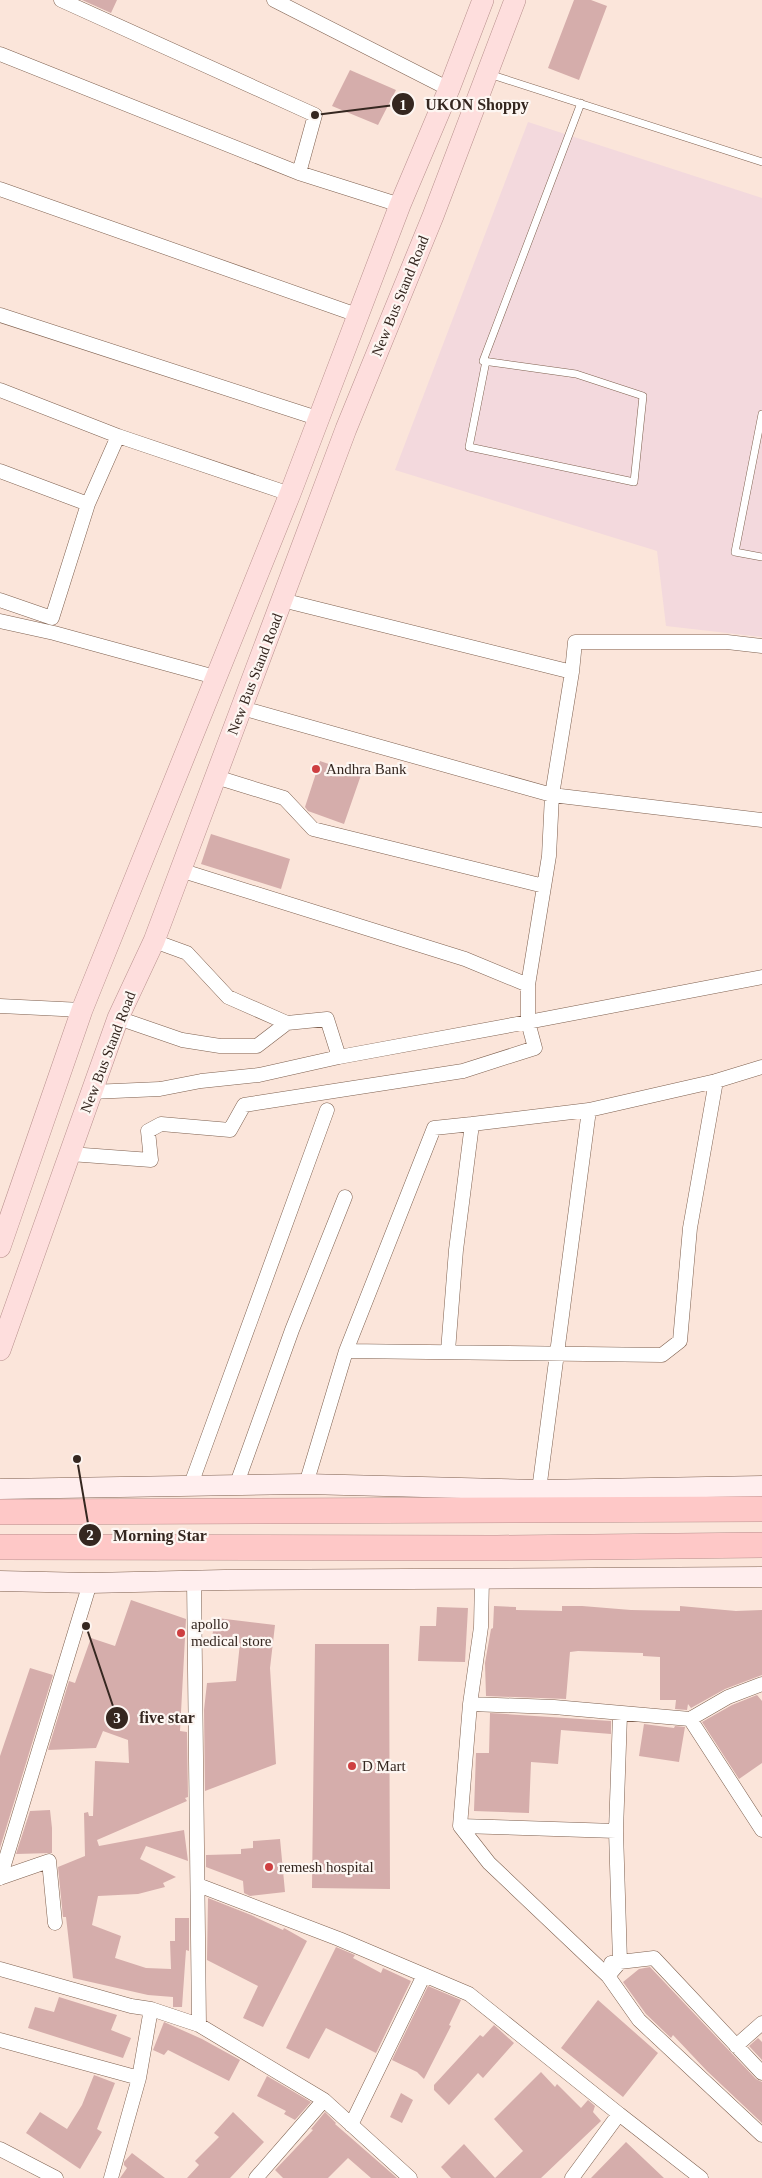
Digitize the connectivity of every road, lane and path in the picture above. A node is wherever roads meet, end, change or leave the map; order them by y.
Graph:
1 (60, 0) edge
2 (274, 0) edge
3 (483, 0) edge
4 (514, 0) edge
5 (0, 54) edge
6 (486, 74) junction
7 (449, 89) junction
8 (581, 103) junction
9 (762, 162) edge
10 (299, 173) junction
11 (0, 189) edge
12 (400, 205) junction
13 (0, 314) edge
14 (360, 316) junction
15 (388, 327) junction
16 (486, 361) junction
17 (0, 390) edge
18 (762, 414) edge
19 (320, 419) junction
20 (118, 436) junction
21 (0, 471) edge
22 (290, 494) junction
23 (88, 504) junction
24 (762, 557) edge
25 (0, 600) edge
26 (282, 600) junction
27 (0, 621) edge
28 (762, 646) edge
29 (572, 672) junction
30 (215, 677) junction
31 (242, 708) junction
32 (216, 777) junction
33 (552, 794) junction
34 (762, 820) edge
35 (180, 870) junction
36 (544, 886) junction
37 (154, 941) junction
38 (762, 977) edge
39 (528, 985) junction
40 (0, 1006) edge
41 (82, 1010) junction
42 (118, 1018) junction
43 (528, 1022) junction
44 (287, 1023) junction
45 (339, 1057) junction
46 (762, 1067) edge
47 (716, 1081) junction
48 (91, 1092) junction
49 (327, 1110) dead end
50 (589, 1110) junction
51 (472, 1124) junction
52 (70, 1154) junction
53 (345, 1197) dead end
54 (0, 1247) edge
55 (0, 1350) edge
56 (346, 1350) junction
57 (448, 1352) junction
58 (558, 1355) junction
59 (306, 1484) junction
60 (236, 1486) junction
61 (762, 1486) edge
62 (190, 1487) junction
63 (0, 1489) edge
64 (539, 1490) junction
65 (762, 1509) edge
66 (0, 1512) edge
67 (762, 1545) edge
68 (0, 1547) edge
69 (762, 1576) edge
70 (482, 1578) junction
71 (194, 1580) junction
72 (0, 1581) edge
73 (90, 1583) junction
74 (762, 1684) edge
75 (470, 1704) junction
76 (620, 1715) junction
77 (690, 1719) junction
78 (460, 1826) junction
79 (762, 1830) edge
80 (616, 1831) junction
81 (0, 1878) edge
82 (198, 1885) junction
83 (55, 1923) dead end
84 (620, 1962) junction
85 (597, 1965) junction
86 (0, 1969) edge
87 (424, 1975) junction
88 (608, 1976) junction
89 (150, 2009) junction
90 (762, 2023) edge
91 (199, 2025) junction
92 (0, 2040) edge
93 (736, 2046) junction
94 (762, 2073) edge
95 (139, 2078) junction
96 (324, 2100) junction
97 (619, 2114) junction
98 (351, 2125) junction
99 (762, 2135) edge
100 (0, 2149) edge
101 (56, 2178) edge
102 (111, 2178) edge
103 (256, 2178) edge
104 (410, 2178) edge
105 (572, 2178) edge
106 (701, 2178) edge

1 - 10 street
2 - 7 street
3 - 7 main road, New Bus Stand Road
4 - 6 main road, New Bus Stand Road
5 - 10 street
6 - 8 lane
6 - 15 main road, New Bus Stand Road
7 - 12 main road, New Bus Stand Road
8 - 9 lane
8 - 16 lane
10 - 12 street
11 - 14 street
12 - 14 main road, New Bus Stand Road
13 - 19 street
14 - 15 main road
14 - 19 main road, New Bus Stand Road
15 - 26 main road, New Bus Stand Road
16 - 16 lane
17 - 20 street
18 - 24 lane
19 - 22 main road, New Bus Stand Road
20 - 22 street
20 - 23 street
21 - 23 street
22 - 30 main road, New Bus Stand Road
23 - 25 street
26 - 29 street
26 - 31 main road, New Bus Stand Road
27 - 30 street
28 - 29 street
29 - 33 street
30 - 41 main road, New Bus Stand Road
31 - 32 main road, New Bus Stand Road
31 - 33 street
32 - 35 main road, New Bus Stand Road
32 - 36 street
33 - 34 street
33 - 36 street
35 - 37 main road, New Bus Stand Road
35 - 39 street
36 - 39 street
37 - 42 main road, New Bus Stand Road
37 - 44 street
38 - 43 street
39 - 43 street
40 - 41 street
41 - 54 main road, New Bus Stand Road
42 - 44 street
42 - 48 main road, New Bus Stand Road
43 - 45 street
43 - 52 street
44 - 45 street
45 - 48 street
46 - 47 street
47 - 50 street
47 - 58 street
48 - 52 main road, New Bus Stand Road
49 - 62 street
50 - 51 street
50 - 58 street
51 - 56 street
51 - 57 street
52 - 55 main road, New Bus Stand Road
53 - 60 street
56 - 57 street
56 - 59 street
57 - 58 street
58 - 64 street
59 - 60 street
59 - 64 street
60 - 62 street
61 - 64 street
62 - 63 street
65 - 66 highway
67 - 68 highway
69 - 70 street
70 - 71 street
70 - 75 street
71 - 73 street
71 - 82 street
72 - 73 street
73 - 81 street
74 - 77 street
75 - 76 street
75 - 78 street
76 - 77 street
76 - 80 street
77 - 79 street
78 - 80 street
78 - 85 street
80 - 84 street
81 - 83 street
82 - 87 street
82 - 91 street
84 - 85 street
84 - 88 street
84 - 93 street
85 - 88 street
86 - 89 street
87 - 97 street
87 - 98 street
88 - 99 street
89 - 91 street
89 - 95 street
90 - 93 street
91 - 96 street
92 - 95 street
93 - 94 street
95 - 102 street
96 - 98 street
96 - 103 street
97 - 105 street
97 - 106 street
98 - 104 street
100 - 101 street

